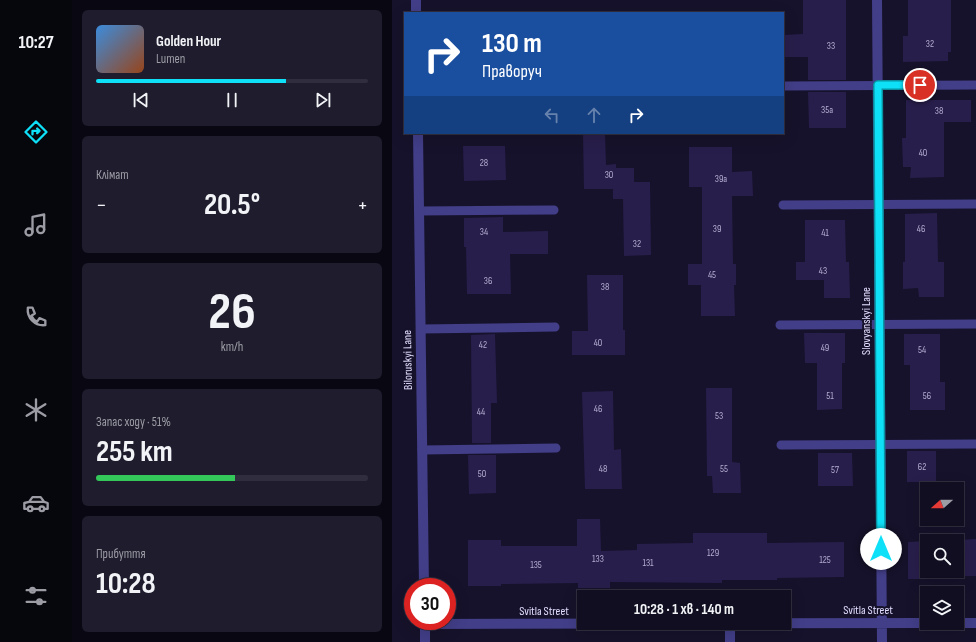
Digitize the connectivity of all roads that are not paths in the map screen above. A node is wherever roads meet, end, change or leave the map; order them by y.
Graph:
1 (416, 0) edge
2 (877, 0) edge
3 (416, 12) edge
4 (878, 85) junction
5 (976, 85) edge
6 (784, 86) edge
7 (418, 134) edge
8 (879, 204) junction
9 (976, 204) edge
10 (783, 205) dead end
11 (554, 210) dead end
12 (419, 211) junction
13 (976, 324) edge
14 (780, 325) dead end
15 (880, 325) junction
16 (555, 327) dead end
17 (421, 328) junction
18 (880, 444) junction
19 (976, 444) edge
20 (781, 445) dead end
21 (556, 448) dead end
22 (422, 450) junction
23 (424, 578) edge
24 (456, 623) edge
25 (577, 623) edge
26 (882, 623) junction
27 (920, 623) edge
28 (964, 623) edge
29 (976, 623) edge
30 (791, 624) edge
31 (425, 630) edge
32 (730, 630) edge
33 (425, 642) edge
34 (730, 642) edge
35 (882, 642) edge

1 - 3 street
2 - 4 street, Slovyanskyi Lane
4 - 5 lane
4 - 6 lane
4 - 8 street, Slovyanskyi Lane
7 - 12 street, Biloruskyi Lane
8 - 9 lane
8 - 10 lane
8 - 15 street, Slovyanskyi Lane
11 - 12 lane
12 - 17 street, Biloruskyi Lane
13 - 15 lane
14 - 15 lane
15 - 18 street, Slovyanskyi Lane
16 - 17 lane
17 - 22 street, Biloruskyi Lane
18 - 19 lane
18 - 20 lane
18 - 26 street, Slovyanskyi Lane
21 - 22 lane
22 - 23 street, Biloruskyi Lane
24 - 25 street, Svitla Street
26 - 27 street, Svitla Street
26 - 30 street, Svitla Street
26 - 35 street, Slovyanskyi Lane
28 - 29 street
31 - 33 street
32 - 34 street

